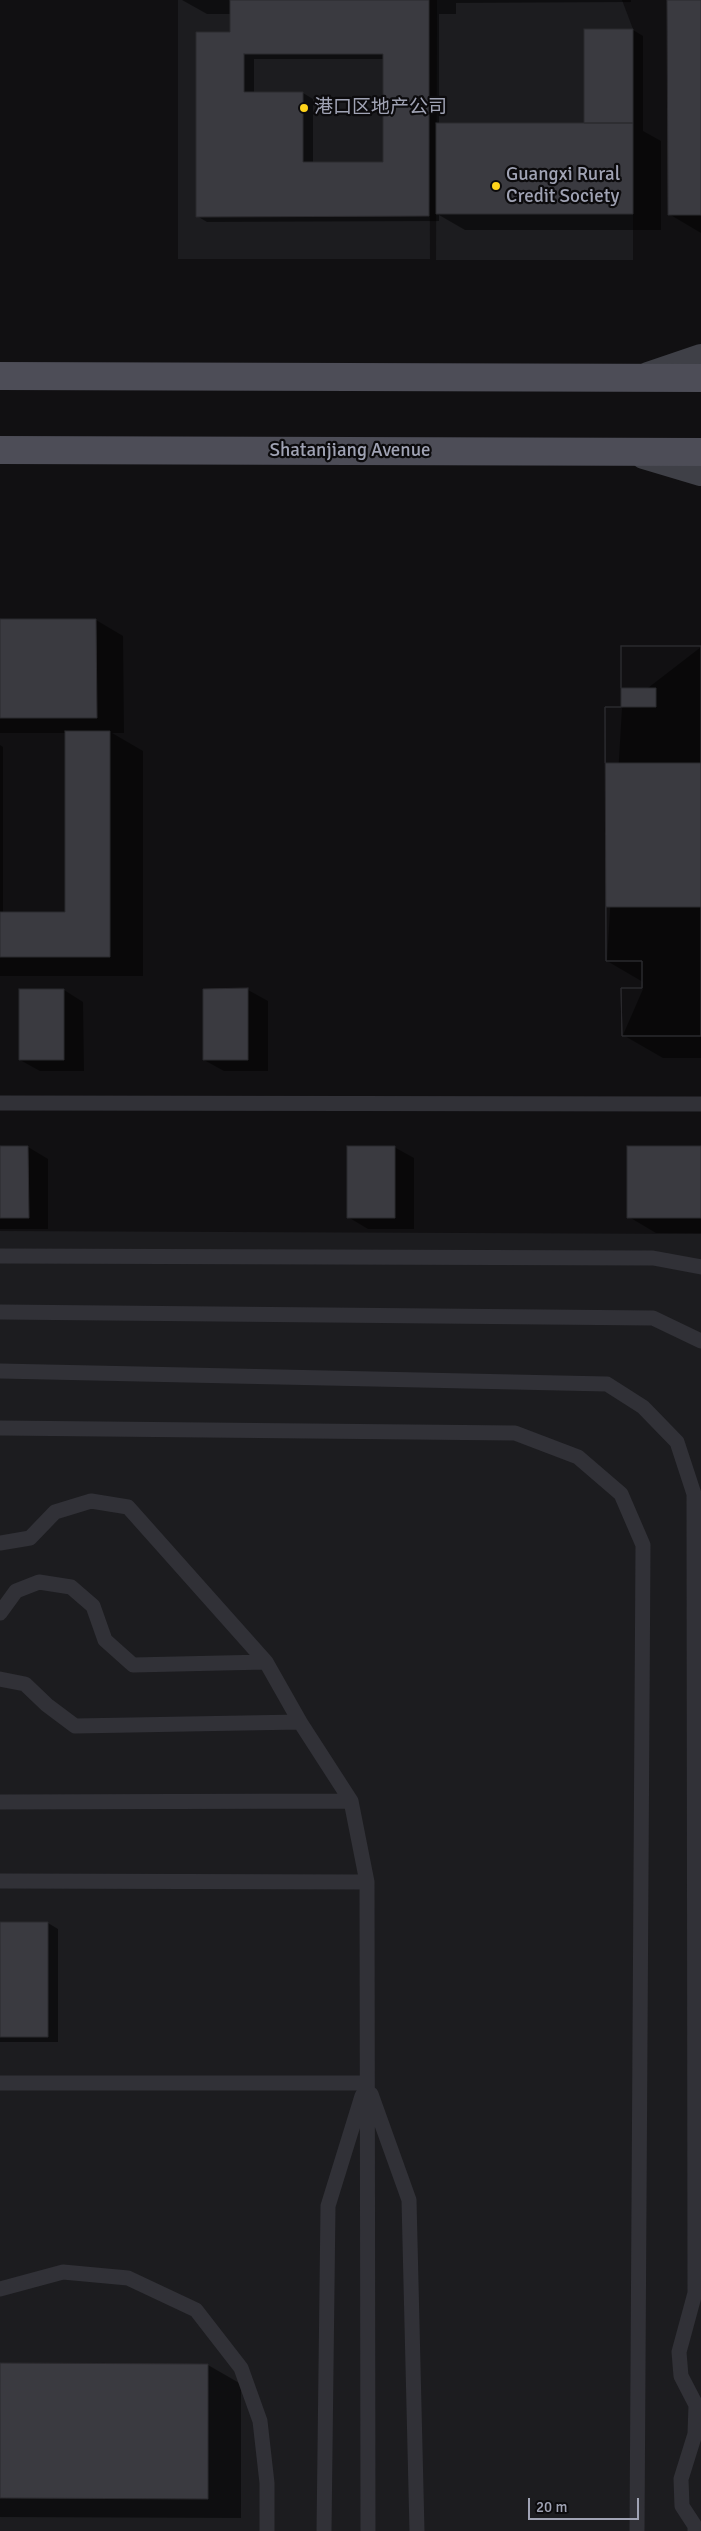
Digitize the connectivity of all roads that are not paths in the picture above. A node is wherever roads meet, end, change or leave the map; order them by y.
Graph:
1 (701, 358) edge
2 (0, 376) edge
3 (645, 378) junction
4 (701, 378) edge
5 (0, 450) edge
6 (636, 452) junction
7 (701, 452) edge
8 (701, 472) edge
9 (0, 1103) edge
10 (701, 1104) edge
11 (0, 1256) edge
12 (701, 1267) edge
13 (0, 1312) edge
14 (701, 1341) edge
15 (0, 1371) edge
16 (0, 1428) edge
17 (0, 1543) edge
18 (0, 1613) edge
19 (266, 1662) junction
20 (0, 1679) edge
21 (300, 1722) junction
22 (350, 1801) junction
23 (0, 1802) edge
24 (0, 1881) edge
25 (367, 1882) junction
26 (0, 2082) edge
27 (367, 2083) junction
28 (0, 2289) edge
29 (267, 2531) edge
30 (324, 2531) edge
31 (368, 2531) edge
32 (416, 2531) edge
33 (637, 2531) edge
34 (695, 2531) edge

1 - 3 main road
2 - 3 main road
3 - 4 main road
5 - 6 main road, Shatanjiang Avenue
6 - 7 main road, Shatanjiang Avenue
6 - 8 main road
9 - 10 lane
11 - 12 lane
13 - 14 lane
15 - 34 lane
16 - 33 lane
17 - 19 lane
18 - 19 lane
19 - 21 lane
20 - 21 lane
21 - 22 lane
22 - 23 lane
22 - 25 lane
24 - 25 lane
25 - 27 lane
26 - 27 lane
27 - 30 lane
27 - 31 lane
27 - 32 lane
28 - 29 lane

